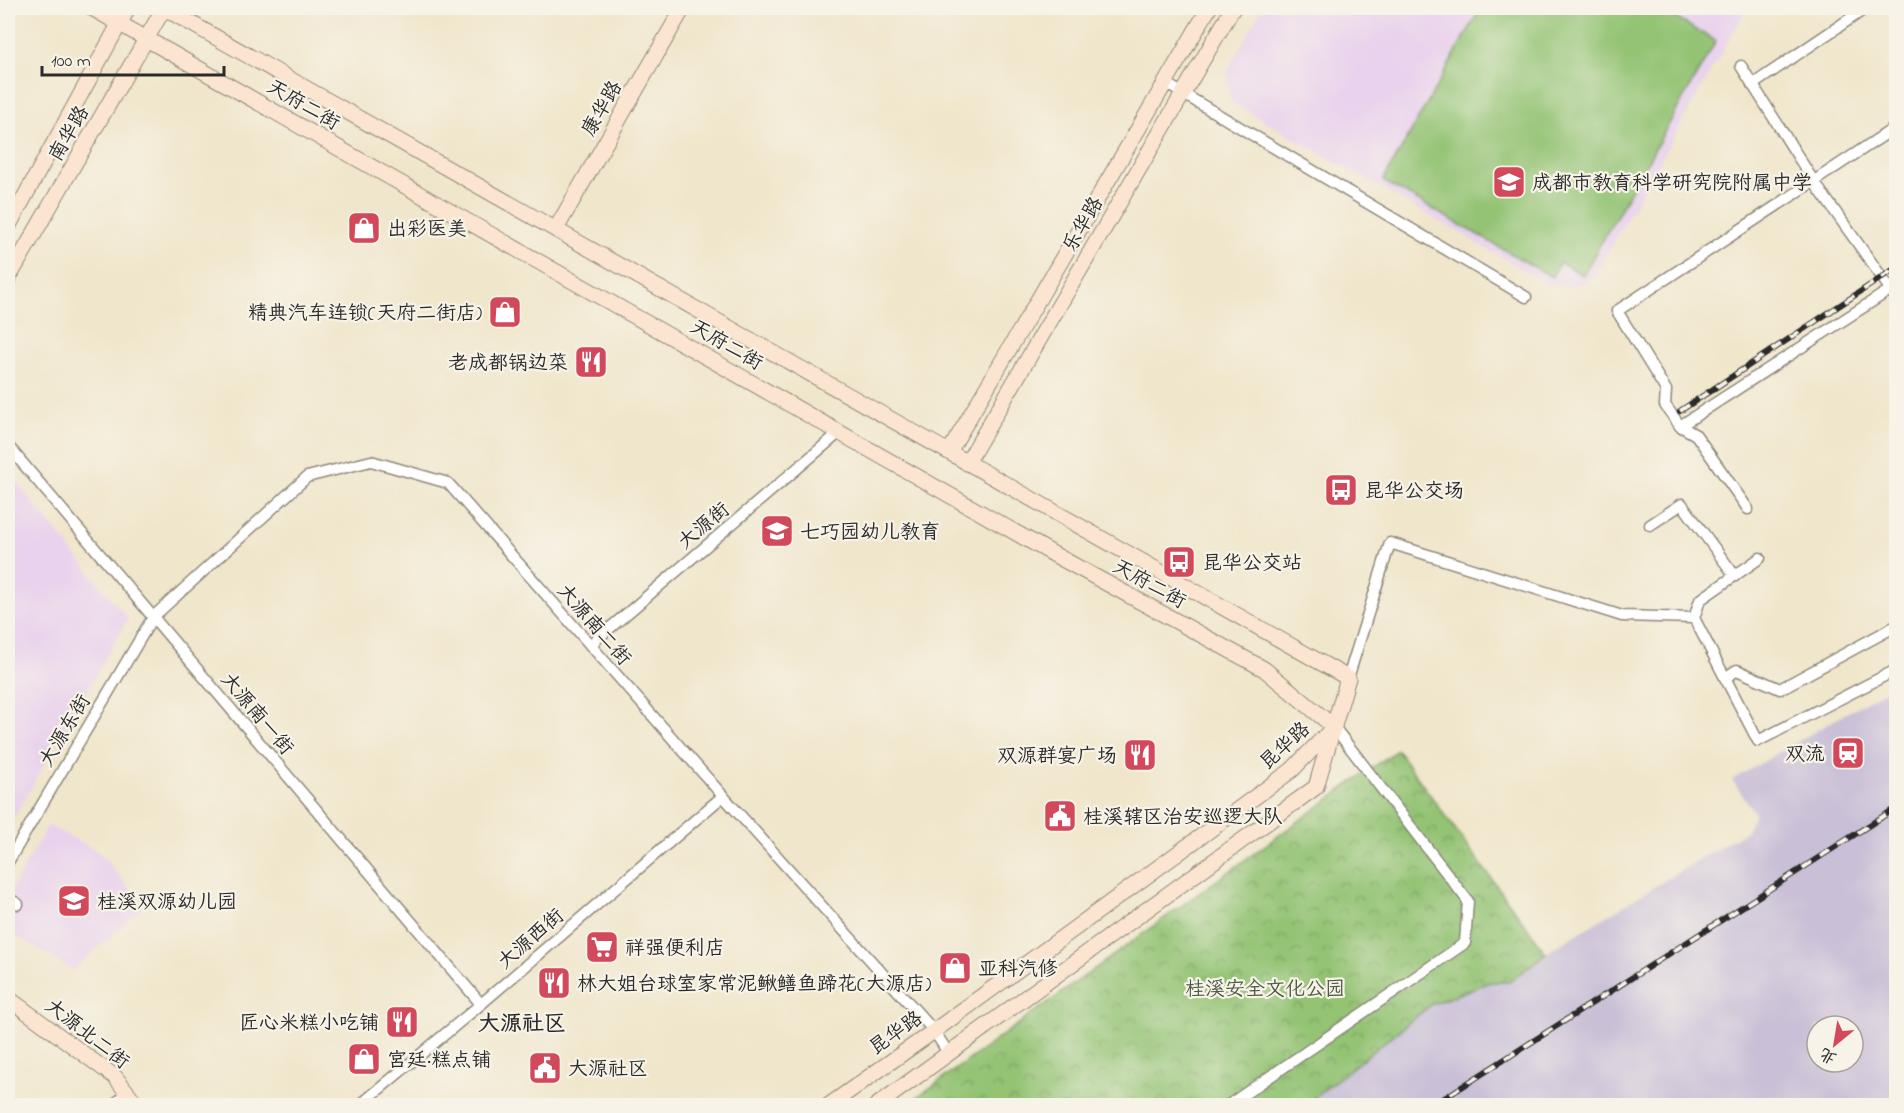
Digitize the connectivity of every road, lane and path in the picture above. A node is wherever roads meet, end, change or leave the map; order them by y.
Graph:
1 (92, 8) edge
2 (128, 8) edge
3 (164, 8) edge
4 (683, 8) edge
5 (1209, 8) edge
6 (1233, 8) edge
7 (1866, 8) edge
8 (120, 23) junction
9 (147, 39) junction
10 (1741, 66) dead end
11 (1165, 83) junction
12 (1752, 85) junction
13 (1183, 94) junction
14 (1896, 127) edge
15 (1814, 182) junction
16 (8, 227) edge
17 (556, 230) junction
18 (8, 279) edge
19 (1895, 290) edge
20 (1526, 297) dead end
21 (1680, 426) junction
22 (840, 432) junction
23 (8, 446) edge
24 (949, 452) junction
25 (968, 463) junction
26 (1748, 509) dead end
27 (1650, 525) dead end
28 (1760, 558) dead end
29 (1735, 576) junction
30 (153, 617) junction
31 (1694, 618) junction
32 (1896, 626) edge
33 (590, 645) junction
34 (1896, 670) edge
35 (1348, 678) junction
36 (1725, 678) junction
37 (1334, 727) junction
38 (723, 796) junction
39 (8, 862) edge
40 (8, 898) edge
41 (18, 904) dead end
42 (8, 998) edge
43 (482, 1004) junction
44 (934, 1031) junction
45 (949, 1054) junction
46 (128, 1093) junction
47 (112, 1106) edge
48 (138, 1106) edge
49 (359, 1106) edge
50 (828, 1106) edge
51 (876, 1106) edge
52 (1227, 1106) edge

1 - 8 main road, 天府二街
2 - 8 main road, 南华路
3 - 9 main road, 南华路
3 - 17 main road, 天府二街
4 - 17 main road, 康华路
5 - 11 main road, 乐华路
6 - 13 main road, 乐华路
7 - 12 street
8 - 9 main road, 天府二街
8 - 16 main road, 南华路
9 - 18 main road, 南华路
9 - 22 main road, 天府二街
10 - 12 street
11 - 13 street
11 - 24 main road, 乐华路
12 - 15 street
13 - 20 street
13 - 25 main road, 乐华路
14 - 15 street
15 - 19 street
15 - 21 street
17 - 24 main road, 天府二街
19 - 21 street
21 - 26 street
22 - 33 street, 大源街
22 - 37 main road, 天府二街
23 - 30 street, 大源南一街
24 - 25 main road, 天府二街
25 - 35 main road, 天府二街
27 - 29 street
28 - 29 street
29 - 31 street
30 - 33 street, 大源南二街
30 - 39 street, 大源东街
30 - 43 street, 大源南一街
31 - 35 street
31 - 36 street
32 - 36 street
33 - 38 street, 大源南二街
34 - 36 street
35 - 37 main road
37 - 44 main road, 昆华路
37 - 45 main road, 昆华路
37 - 52 street
38 - 43 street, 大源西街
38 - 44 street, 大源南二街
40 - 41 street
42 - 46 main road, 大源北二街
43 - 49 street, 大源西街
44 - 45 street, 大源南二街
44 - 50 main road, 昆华路
45 - 51 main road, 昆华路
46 - 47 street
46 - 48 main road, 大源北二街

